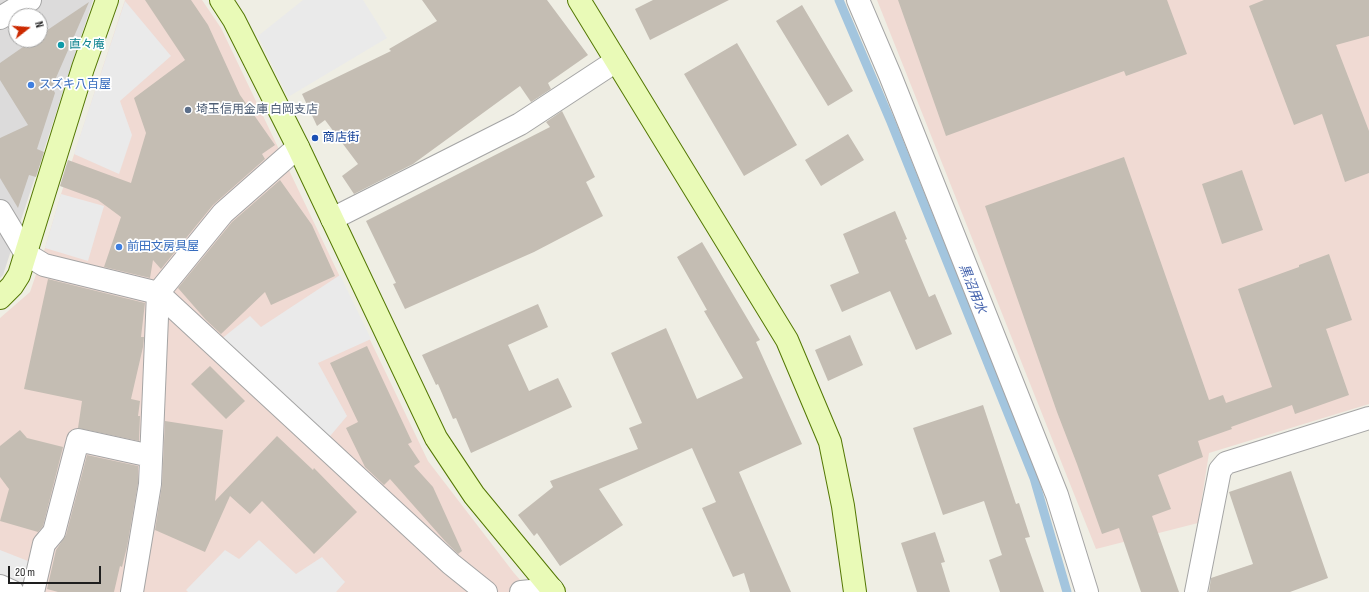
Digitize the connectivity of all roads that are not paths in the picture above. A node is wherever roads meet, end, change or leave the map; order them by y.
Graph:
1 (30, 0) edge
2 (107, 0) edge
3 (221, 0) edge
4 (579, 0) edge
5 (858, 0) edge
6 (0, 18) edge
7 (616, 61) junction
8 (298, 147) junction
9 (0, 211) edge
10 (332, 219) junction
11 (26, 254) junction
12 (158, 293) junction
13 (0, 298) edge
14 (1369, 418) edge
15 (151, 456) junction
16 (0, 586) edge
17 (553, 590) edge
18 (13, 592) edge
19 (33, 592) edge
20 (132, 592) edge
21 (486, 592) edge
22 (521, 592) edge
23 (855, 592) edge
24 (1087, 592) edge
25 (1196, 592) edge

1 - 6 street
2 - 11 street
3 - 8 street
4 - 7 street
5 - 24 street
7 - 10 street
7 - 23 street
8 - 10 street
8 - 12 street
9 - 11 street
10 - 17 street
11 - 12 street
11 - 13 street
12 - 15 street
12 - 21 street
14 - 25 street
15 - 19 street
15 - 20 street
16 - 18 street
17 - 22 street

